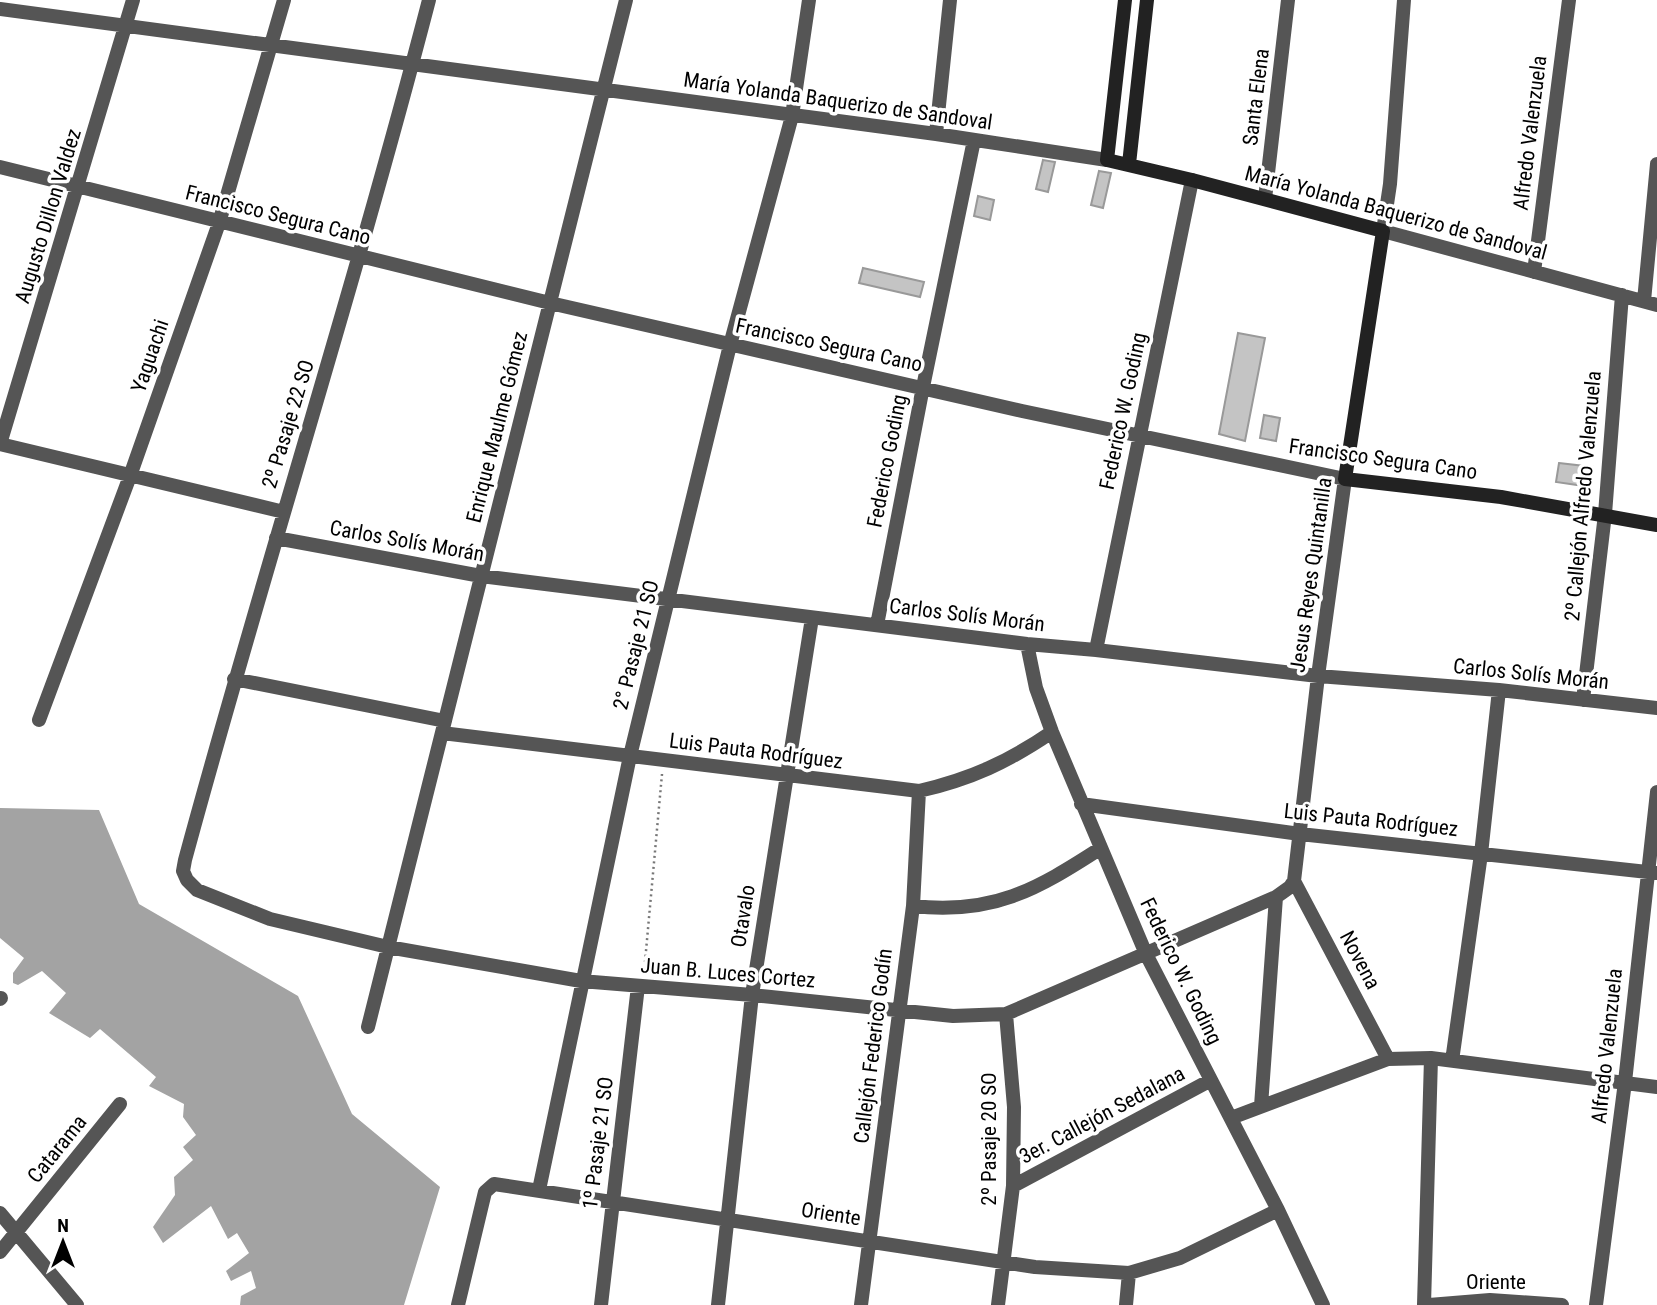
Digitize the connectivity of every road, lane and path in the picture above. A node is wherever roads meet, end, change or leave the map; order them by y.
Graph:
1 (133, 0) edge
2 (284, 0) edge
3 (429, 0) edge
4 (626, 0) edge
5 (809, 0) edge
6 (950, 0) edge
7 (1125, 0) edge
8 (1147, 0) edge
9 (1288, 0) edge
10 (1404, 0) edge
11 (1569, 0) edge
12 (0, 9) edge
13 (127, 26) junction
14 (270, 45) junction
15 (412, 65) junction
16 (604, 90) junction
17 (792, 116) junction
18 (936, 134) junction
19 (974, 140) junction
20 (1107, 160) junction
21 (1129, 164) junction
22 (1657, 164) edge
23 (0, 167) edge
24 (1192, 180) junction
25 (79, 186) junction
26 (1265, 199) junction
27 (219, 223) junction
28 (1383, 231) junction
29 (360, 258) junction
30 (1534, 272) junction
31 (1622, 295) junction
32 (550, 303) junction
33 (1650, 303) edge
34 (730, 345) junction
35 (923, 387) junction
36 (1138, 436) junction
37 (0, 444) edge
38 (130, 477) junction
39 (1345, 479) junction
40 (284, 512) junction
41 (1605, 514) junction
42 (1657, 525) edge
43 (276, 538) junction
44 (481, 576) junction
45 (669, 600) junction
46 (812, 618) junction
47 (877, 625) junction
48 (1027, 644) junction
49 (1096, 650) junction
50 (1318, 676) junction
51 (234, 680) junction
52 (1499, 690) junction
53 (1583, 700) junction
54 (1657, 708) edge
55 (39, 720) dead end
56 (444, 727) junction
57 (1052, 732) junction
58 (630, 756) junction
59 (663, 760) junction
60 (786, 776) junction
61 (919, 791) junction
62 (1657, 792) edge
63 (1081, 804) junction
64 (1300, 834) junction
65 (1101, 848) junction
66 (1481, 854) junction
67 (185, 860) joint
68 (1652, 873) edge
69 (1294, 881) junction
70 (1276, 897) junction
71 (913, 906) junction
72 (388, 947) junction
73 (1146, 954) junction
74 (581, 981) junction
75 (640, 986) junction
76 (752, 995) junction
77 (898, 1011) junction
78 (1006, 1014) junction
79 (368, 1027) dead end
80 (1431, 1058) junction
81 (1388, 1059) junction
82 (1452, 1061) junction
83 (1212, 1080) junction
84 (1625, 1082) junction
85 (1657, 1087) edge
86 (120, 1104) dead end
87 (1261, 1106) junction
88 (1231, 1118) junction
89 (1013, 1186) junction
90 (539, 1189) junction
91 (612, 1201) junction
92 (1278, 1210) junction
93 (0, 1213) edge
94 (729, 1219) junction
95 (17, 1233) junction
96 (869, 1241) junction
97 (0, 1252) edge
98 (1003, 1262) junction
99 (1129, 1273) junction
100 (77, 1305) edge
101 (458, 1305) edge
102 (601, 1305) edge
103 (718, 1305) edge
104 (861, 1305) edge
105 (998, 1305) edge
106 (1126, 1305) edge
107 (1322, 1305) edge
108 (1427, 1305) edge
109 (1562, 1305) edge
110 (1596, 1305) edge

1 - 13 street, Augusto Dillon Valdez
2 - 14 street, Yaguachi
3 - 15 street, 2º Pasaje 22 SO
4 - 16 street, Enrique Maulme Gómez
5 - 17 street, 2° Pasaje 21 SO
6 - 18 street
7 - 20 street
8 - 21 street
9 - 26 street, Santa Elena
10 - 28 street, Jesus Reyes Quintanilla
11 - 30 street, Alfredo Valenzuela
12 - 13 street, María Yolanda Baquerizo de Sandoval
13 - 14 street, María Yolanda Baquerizo de Sandoval
13 - 25 street, Augusto Dillon Valdez
14 - 15 street, María Yolanda Baquerizo de Sandoval
14 - 27 street, Yaguachi
15 - 16 street, María Yolanda Baquerizo de Sandoval
15 - 29 street, 2º Pasaje 22 SO
16 - 17 street, María Yolanda Baquerizo de Sandoval
16 - 32 street, Enrique Maulme Gómez
17 - 18 street, María Yolanda Baquerizo de Sandoval
17 - 34 street, 2° Pasaje 21 SO
18 - 19 street, María Yolanda Baquerizo de Sandoval
19 - 20 street, María Yolanda Baquerizo de Sandoval
19 - 35 street, Federico Goding
20 - 21 street, María Yolanda Baquerizo de Sandoval
21 - 24 street, María Yolanda Baquerizo de Sandoval
22 - 33 street
23 - 25 street, Francisco Segura Cano
24 - 26 street, María Yolanda Baquerizo de Sandoval
24 - 36 street, Federico W. Goding
25 - 27 street, Francisco Segura Cano
25 - 37 street, Augusto Dillon Valdez
26 - 28 street, María Yolanda Baquerizo de Sandoval
27 - 29 street, Francisco Segura Cano
27 - 38 street, Yaguachi
28 - 30 street, María Yolanda Baquerizo de Sandoval
28 - 39 street, Jesus Reyes Quintanilla
29 - 32 street, Francisco Segura Cano
29 - 40 street, 2º Pasaje 22 SO
30 - 31 street, María Yolanda Baquerizo de Sandoval
31 - 33 street, María Yolanda Baquerizo de Sandoval
31 - 41 street, 2º Callejón Alfredo Valenzuela
32 - 34 street, Francisco Segura Cano
32 - 44 street, Enrique Maulme Gómez
34 - 35 street, Francisco Segura Cano
34 - 45 street, 2° Pasaje 21 SO
35 - 36 street, Francisco Segura Cano
35 - 47 street, Federico Goding
36 - 39 street, Francisco Segura Cano
36 - 49 street, Federico W. Goding
37 - 38 street
38 - 40 street
38 - 55 street, Yaguachi
39 - 41 street, Francisco Segura Cano
39 - 50 street, Jesus Reyes Quintanilla
40 - 43 street, 2º Pasaje 22 SO
41 - 42 street, Francisco Segura Cano
41 - 53 street, 2º Callejón Alfredo Valenzuela
43 - 44 street, Carlos Solís Morán
43 - 51 street, 2º Pasaje 22 SO
44 - 45 street, Carlos Solís Morán
44 - 56 street, Enrique Maulme Gómez
45 - 46 street, Carlos Solís Morán
45 - 58 street, 2° Pasaje 21 SO
46 - 47 street, Carlos Solís Morán
46 - 60 street, Otavalo
47 - 48 street, Carlos Solís Morán
48 - 49 street, Carlos Solís Morán
48 - 57 street, Federico W. Goding
49 - 50 street, Carlos Solís Morán
50 - 52 street, Carlos Solís Morán
50 - 64 street, Jesus Reyes Quintanilla
51 - 56 street, Luis Pauta Rodríguez
51 - 67 street, 2º Pasaje 22 SO
52 - 53 street, Carlos Solís Morán
52 - 66 street
53 - 54 street, Carlos Solís Morán
56 - 58 street, Luis Pauta Rodríguez
56 - 72 street, Enrique Maulme Gómez
57 - 61 street, Luis Pauta Rodríguez
57 - 63 street, Federico W. Goding
58 - 59 street, Luis Pauta Rodríguez
58 - 74 street, 2° Pasaje 21 SO
59 - 60 street, Luis Pauta Rodríguez
59 - 75 path
60 - 61 street, Luis Pauta Rodríguez
60 - 76 street, Otavalo
61 - 71 street, Callejón Federico Godín
62 - 68 street, Alfredo Valenzuela
63 - 64 street, Luis Pauta Rodríguez
63 - 65 street, Federico W. Goding
64 - 66 street, Luis Pauta Rodríguez
64 - 69 street, Jesus Reyes Quintanilla
65 - 71 street
65 - 73 street, Federico W. Goding
66 - 68 street, Luis Pauta Rodríguez
66 - 82 street
67 - 72 street, Juan B. Luces Cortez
68 - 84 street, Alfredo Valenzuela
69 - 70 street
69 - 81 street, Novena
70 - 73 street, Juan B. Luces Cortez
70 - 87 street
71 - 77 street, Callejón Federico Godín
72 - 74 street, Juan B. Luces Cortez
72 - 79 street, Enrique Maulme Gómez
73 - 78 street, Juan B. Luces Cortez
73 - 83 street, Federico W. Goding
74 - 75 street, Juan B. Luces Cortez
74 - 90 street, 2° Pasaje 21 SO
75 - 76 street, Juan B. Luces Cortez
75 - 91 street, 1º Pasaje 21 SO
76 - 77 street, Juan B. Luces Cortez
76 - 94 street, Otavalo
77 - 78 street, Juan B. Luces Cortez
77 - 96 street, Callejón Federico Godín
78 - 89 street, 2º Pasaje 20 SO
80 - 81 street
80 - 82 street
80 - 108 street
81 - 87 street
82 - 84 street
83 - 88 street, Federico W. Goding
83 - 89 street, 3er. Callejón Sedalana
84 - 85 street
84 - 110 street, Alfredo Valenzuela
86 - 95 street, Catarama
87 - 88 street
88 - 92 street, Federico W. Goding
89 - 98 street, 2º Pasaje 20 SO
90 - 91 street, Oriente
90 - 101 street, Oriente
91 - 94 street, Oriente
91 - 102 street, 1º Pasaje 21 SO
92 - 99 street, Oriente
92 - 107 street, Federico W. Goding
93 - 95 street
94 - 96 street, Oriente
94 - 103 street, Otavalo
95 - 97 street, Catarama
95 - 100 street
96 - 98 street, Oriente
96 - 104 street, Callejón Federico Godín
98 - 99 street, Oriente
98 - 105 street, 2º Pasaje 20 SO
99 - 106 street
108 - 109 street, Oriente

